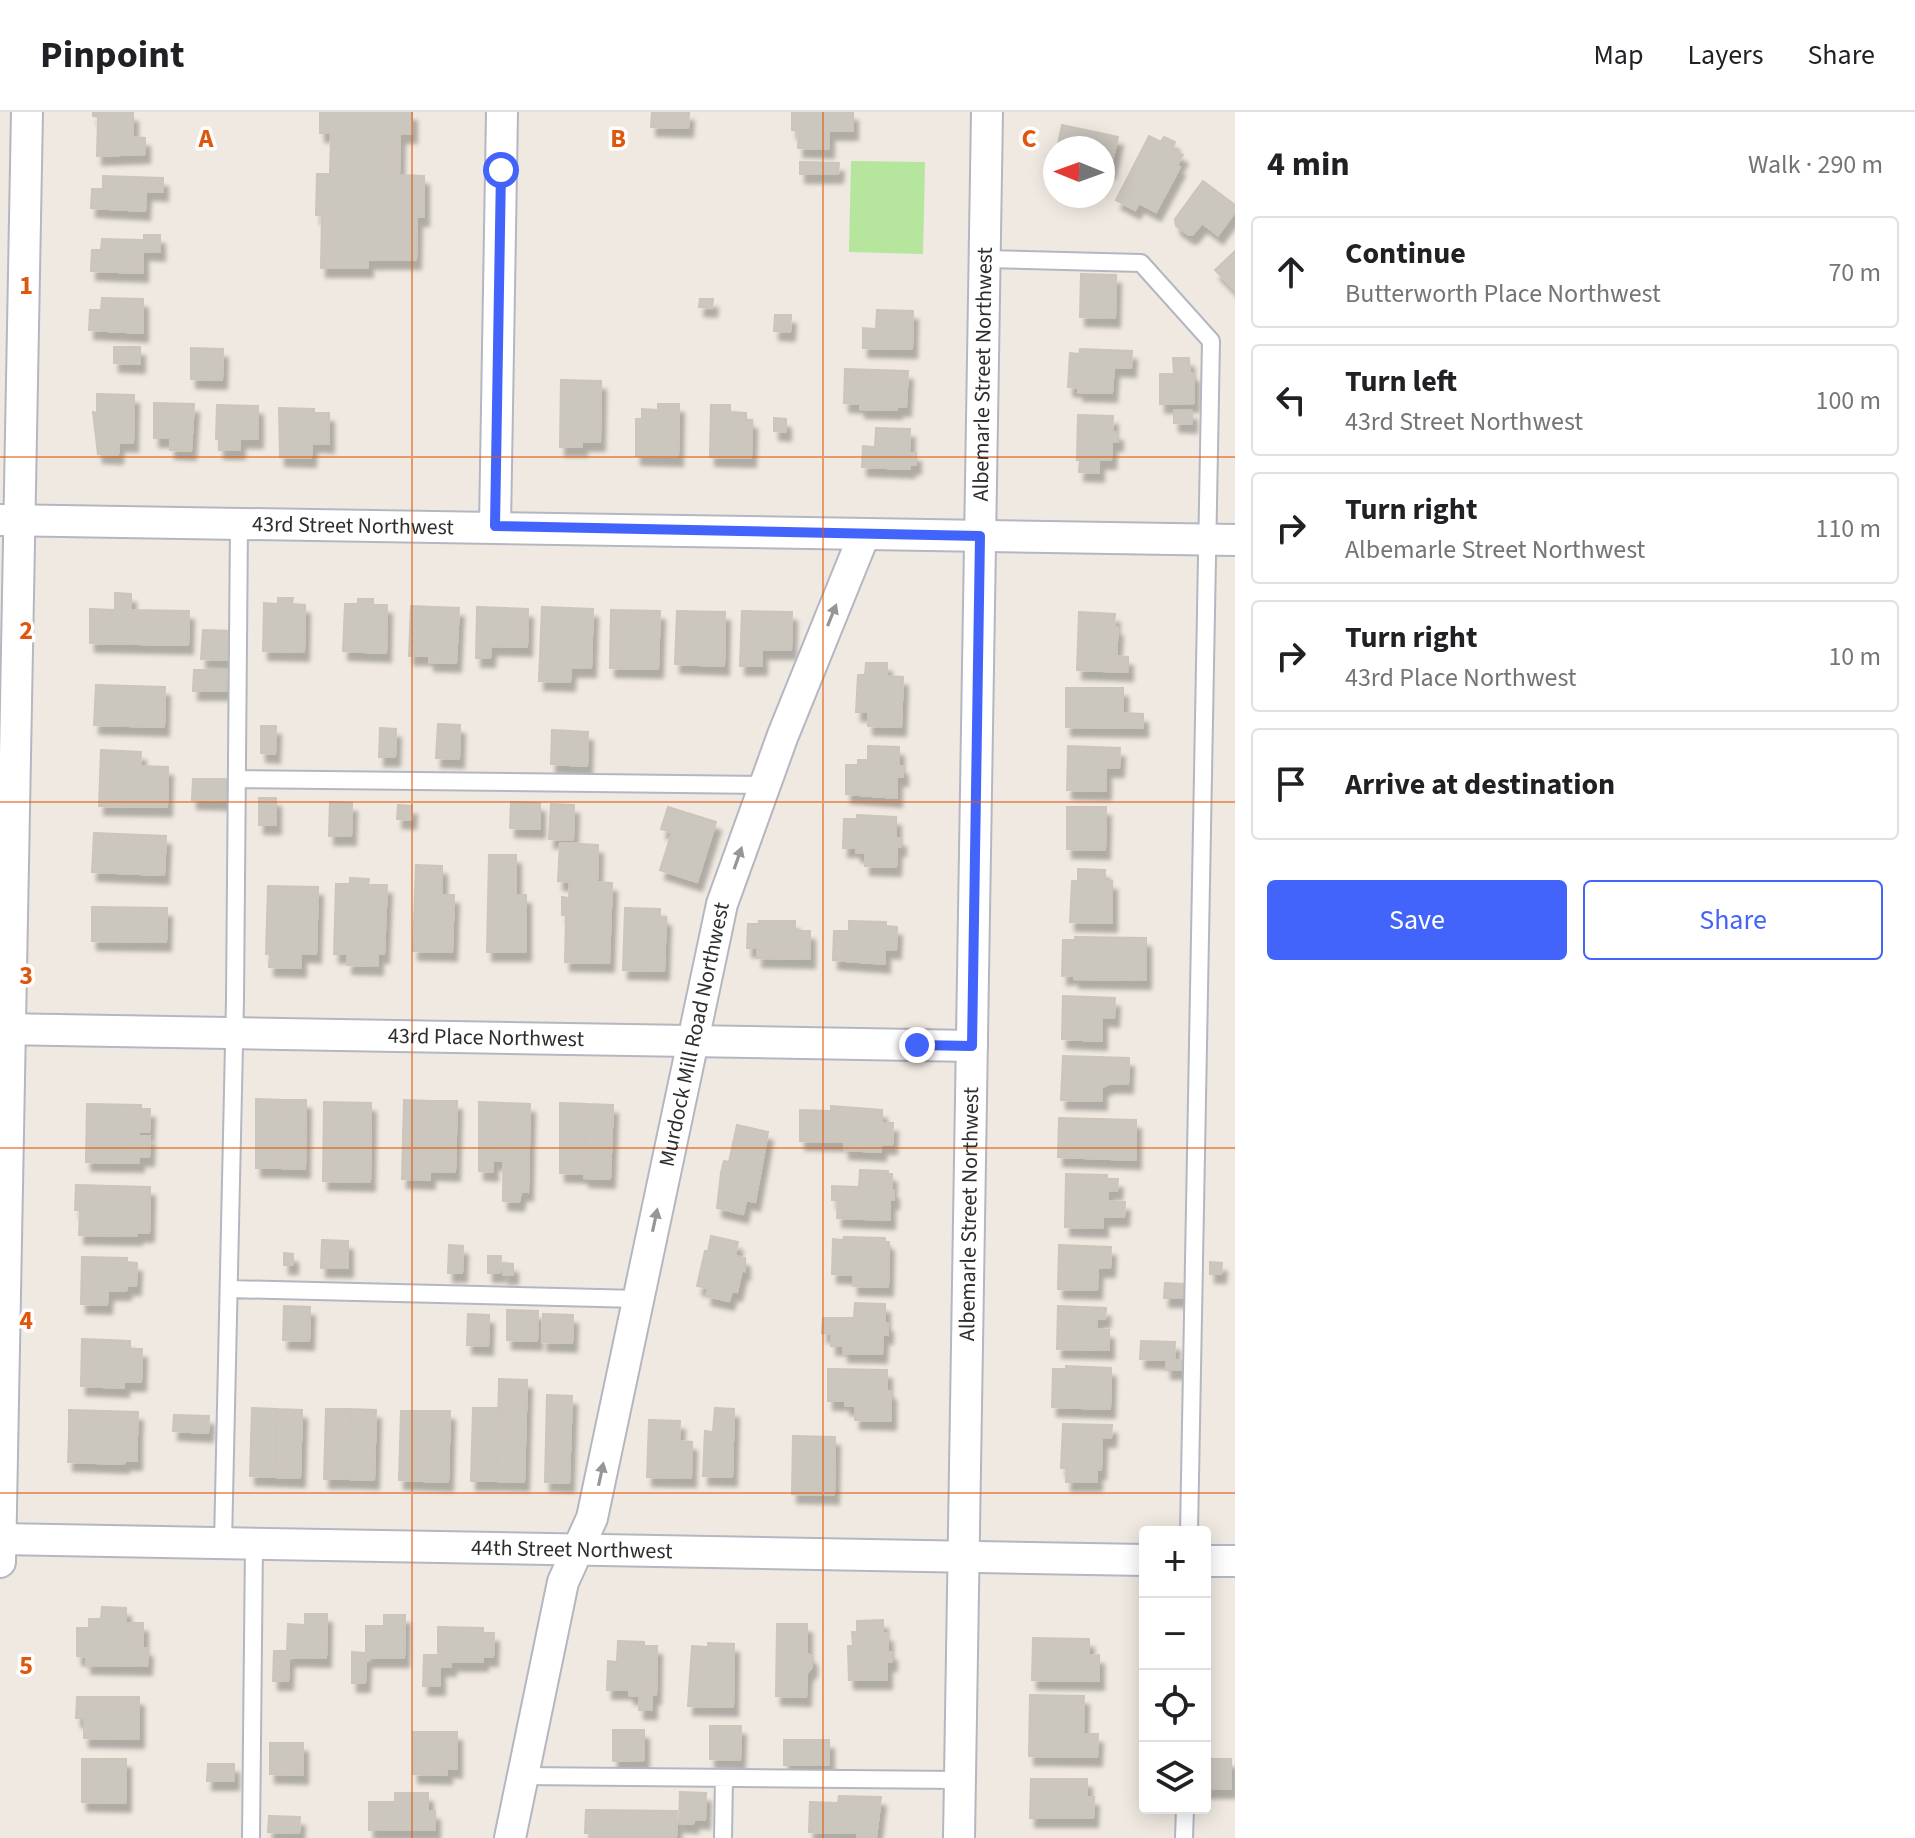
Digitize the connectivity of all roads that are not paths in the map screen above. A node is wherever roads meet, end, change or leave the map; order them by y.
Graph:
1 (27, 112) edge
2 (502, 112) edge
3 (987, 112) edge
4 (984, 259) junction
5 (10, 520) edge
6 (239, 523) junction
7 (495, 526) junction
8 (864, 535) junction
9 (980, 536) junction
10 (1221, 540) edge
11 (237, 779) junction
12 (764, 785) junction
13 (5, 1030) edge
14 (234, 1033) junction
15 (692, 1042) junction
16 (972, 1046) junction
17 (229, 1289) junction
18 (639, 1299) junction
19 (1189, 1526) edge
20 (0, 1539) edge
21 (223, 1543) junction
22 (254, 1543) junction
23 (578, 1548) junction
24 (963, 1556) junction
25 (1139, 1560) edge
26 (1211, 1561) edge
27 (1235, 1561) edge
28 (0, 1562) edge
29 (522, 1776) junction
30 (724, 1778) junction
31 (959, 1780) junction
32 (1185, 1814) edge
33 (251, 1838) edge
34 (510, 1838) edge
35 (723, 1838) edge
36 (959, 1838) edge
37 (1184, 1838) edge

1 - 5 street
2 - 7 street
3 - 4 street, Albemarle Street Northwest
4 - 9 street, Albemarle Street Northwest
4 - 10 lane
5 - 6 street, 43rd Street Northwest
5 - 13 street
6 - 7 street, 43rd Street Northwest
6 - 11 lane
7 - 8 street, 43rd Street Northwest
8 - 9 street, 43rd Street Northwest
12 -> 8 street, Murdock Mill Road Northwest
9 - 10 street, 43rd Street Northwest
9 - 16 street, Albemarle Street Northwest
10 - 19 lane
11 - 12 lane
11 - 14 lane
15 -> 12 street, Murdock Mill Road Northwest
13 - 14 street, 43rd Place Northwest
13 - 20 street
14 - 15 street, 43rd Place Northwest
14 - 17 lane
15 - 16 street, 43rd Place Northwest
18 -> 15 street, Murdock Mill Road Northwest
16 - 24 street, Albemarle Street Northwest
17 - 18 lane
17 - 21 lane
23 -> 18 street, Murdock Mill Road Northwest
20 - 21 street, 44th Street Northwest
20 - 28 street
21 - 22 street, 44th Street Northwest
22 - 23 street, 44th Street Northwest
22 - 33 lane
23 - 24 street, 44th Street Northwest
23 - 29 street, Murdock Mill Road Northwest
24 - 25 street, 44th Street Northwest
24 - 31 street, Albemarle Street Northwest
26 - 27 street
29 - 30 lane
29 - 34 street, Murdock Mill Road Northwest
30 - 31 lane
30 - 35 lane
31 - 36 street, Albemarle Street Northwest
32 - 37 lane

